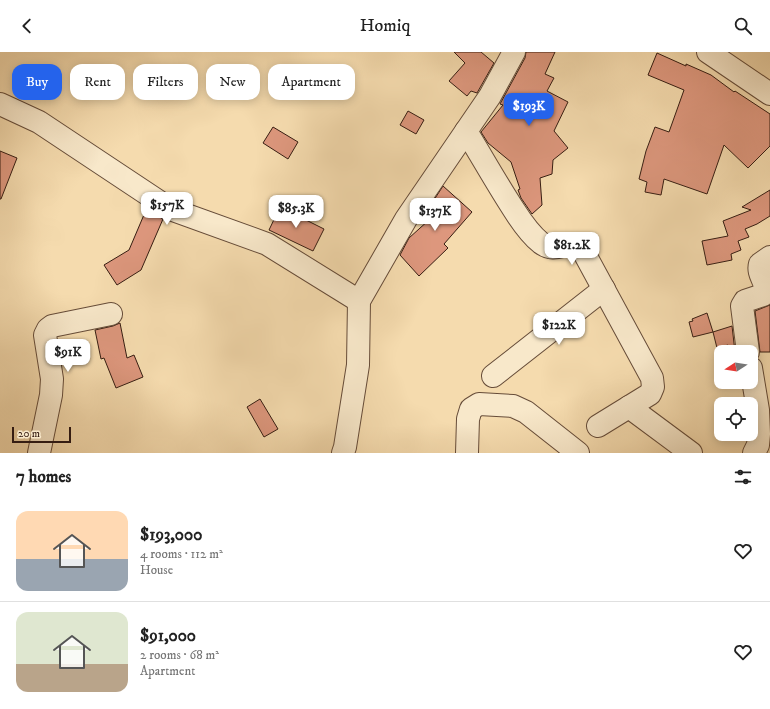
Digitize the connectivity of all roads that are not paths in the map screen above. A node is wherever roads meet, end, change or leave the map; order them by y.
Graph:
1 (514, 52) edge
2 (708, 52) edge
3 (770, 94) edge
4 (0, 104) edge
5 (466, 131) junction
6 (770, 257) edge
7 (604, 289) junction
8 (359, 301) junction
9 (111, 314) dead end
10 (747, 345) edge
11 (493, 376) dead end
12 (754, 389) edge
13 (629, 407) junction
14 (598, 426) dead end
15 (39, 453) edge
16 (343, 453) edge
17 (467, 453) edge
18 (578, 453) edge
19 (691, 453) edge
20 (754, 453) edge

1 - 5 street
2 - 3 street
4 - 8 street
5 - 7 street
5 - 8 street
6 - 10 street
7 - 11 street
7 - 13 street
8 - 16 street
9 - 15 street
12 - 20 street
13 - 14 street
13 - 19 street
17 - 18 street

